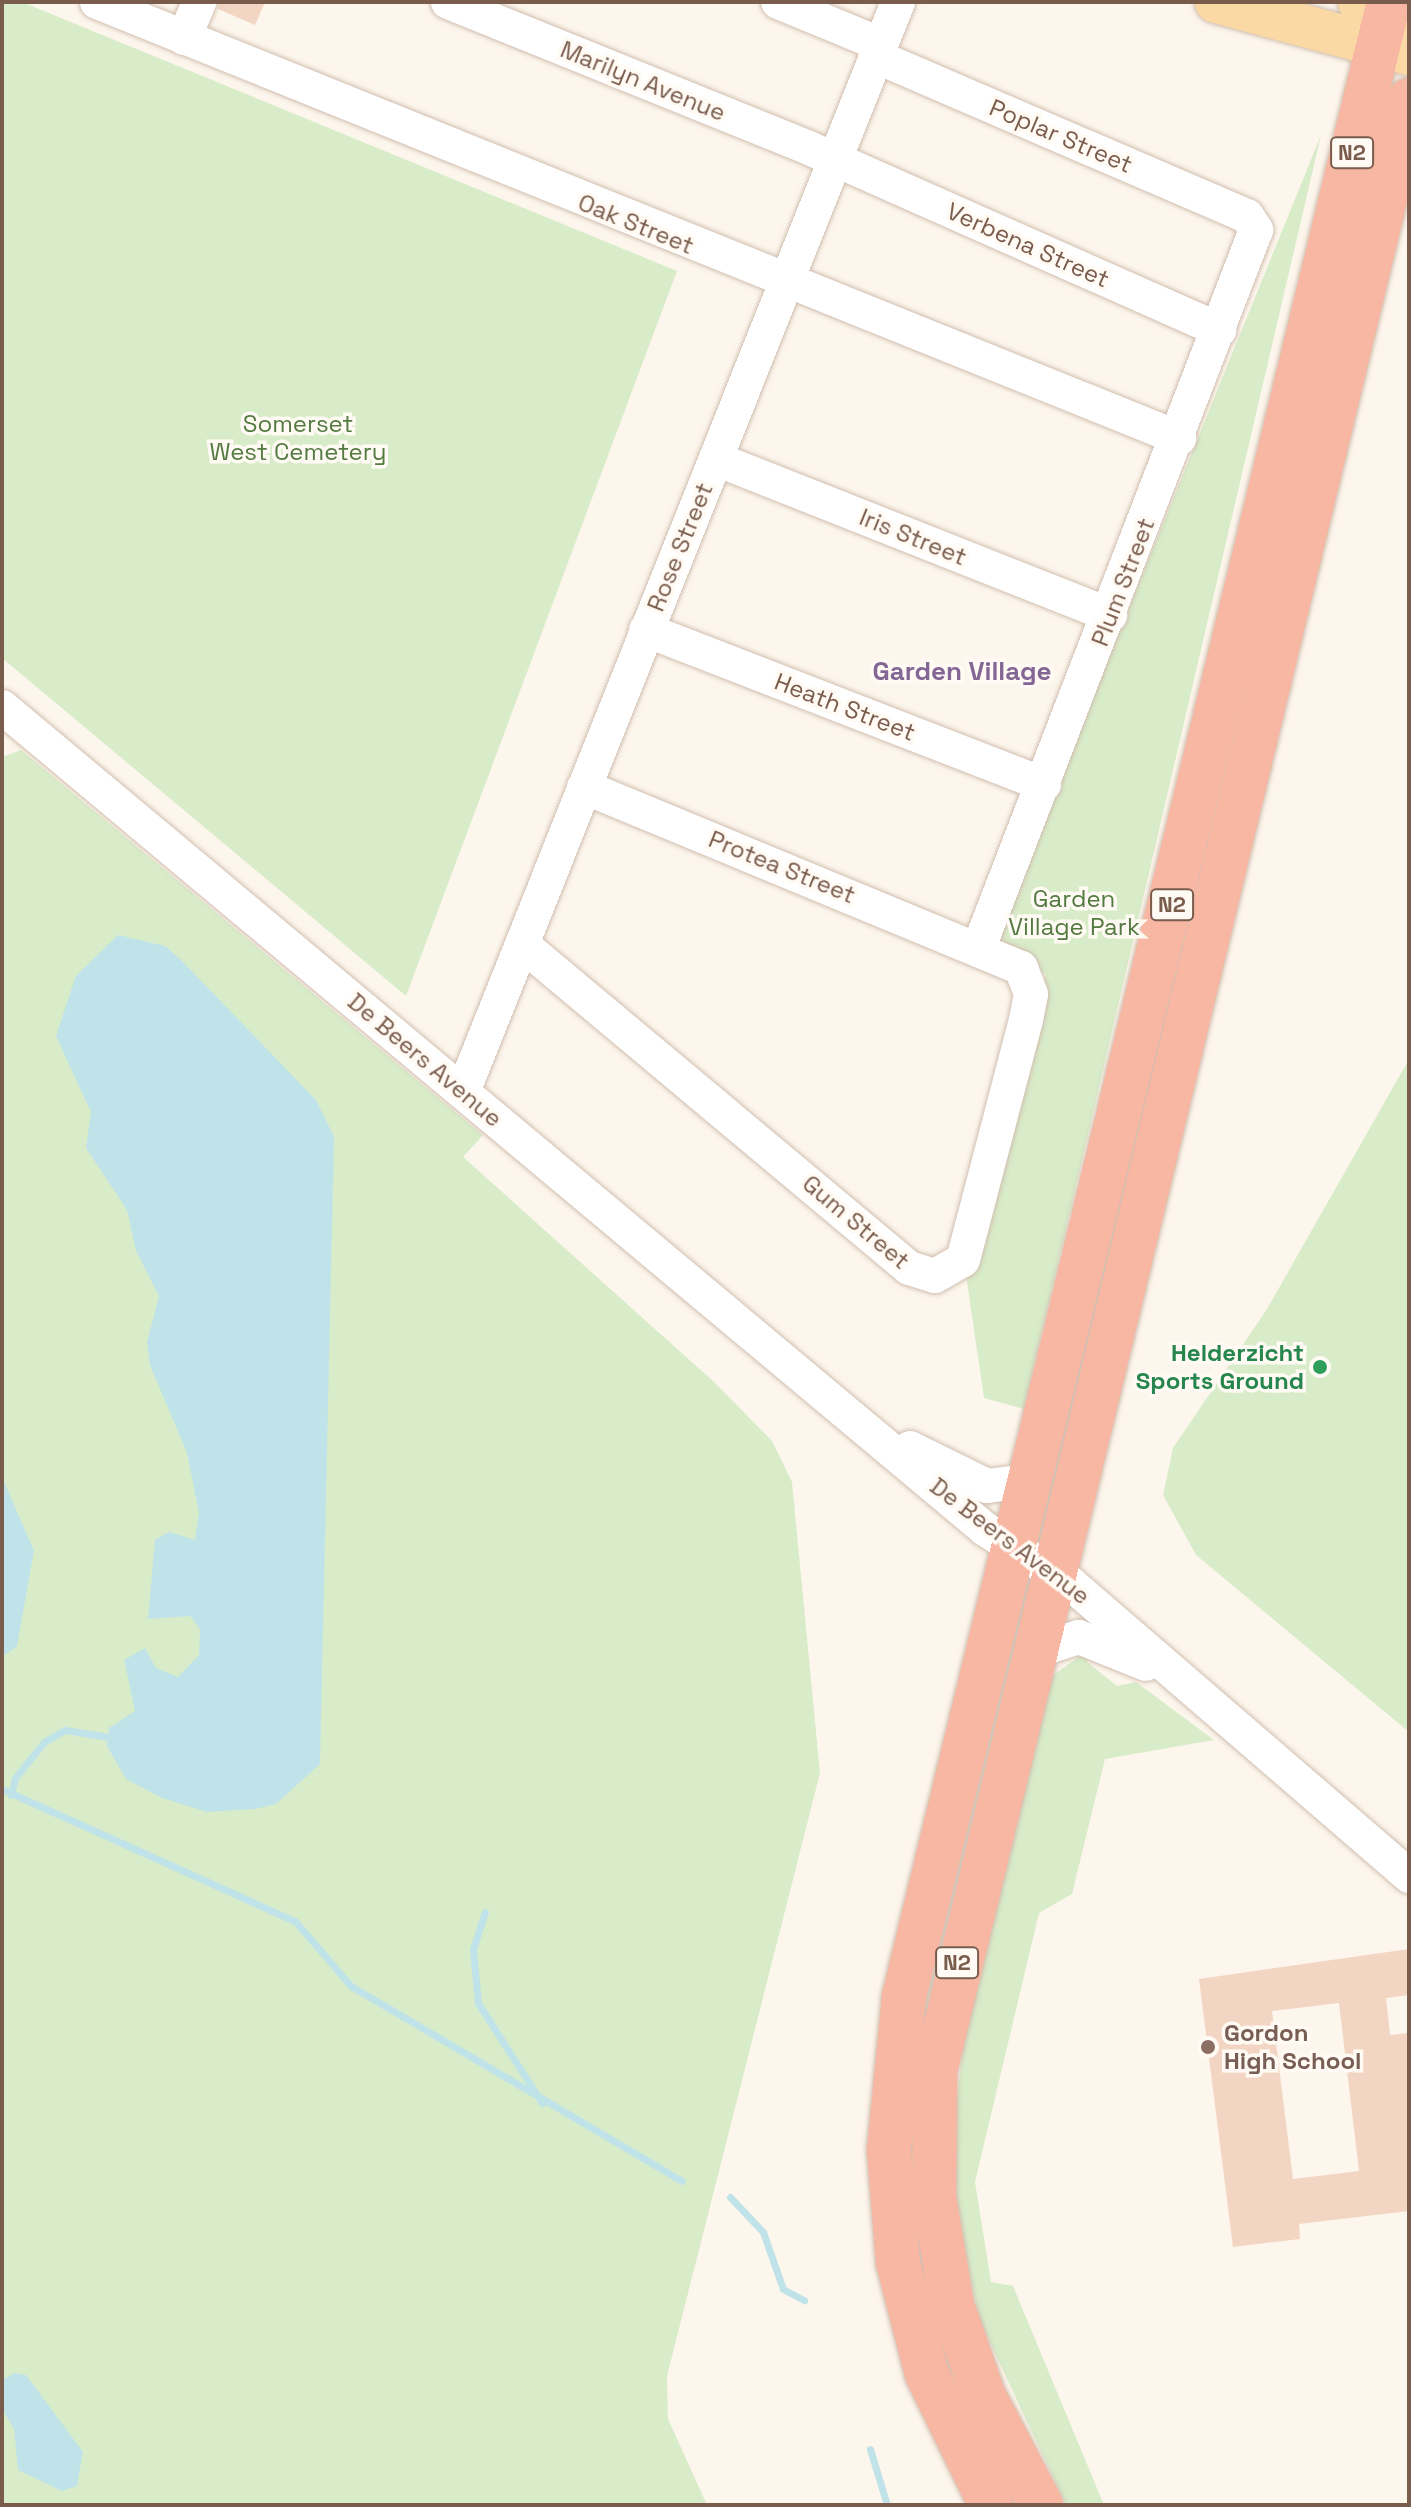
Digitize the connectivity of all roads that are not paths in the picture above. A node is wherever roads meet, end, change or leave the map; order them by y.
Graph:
1 (97, 2) edge
2 (199, 2) edge
3 (448, 2) edge
4 (778, 2) edge
5 (898, 2) edge
6 (1216, 2) edge
7 (1389, 21) edge
8 (184, 38) junction
9 (878, 50) junction
10 (1409, 100) edge
11 (837, 161) junction
12 (1247, 216) joint
13 (788, 286) junction
14 (1219, 330) junction
15 (1179, 438) junction
16 (716, 459) junction
17 (1110, 615) junction
18 (646, 630) junction
19 (2, 707) edge
20 (1044, 784) junction
21 (584, 787) junction
22 (523, 945) junction
23 (979, 947) junction
24 (463, 1092) junction
25 (846, 1414) junction
26 (1034, 1480) junction
27 (1017, 1549) junction
28 (1054, 1573) junction
29 (1035, 1651) junction
30 (1169, 1674) junction
31 (1409, 1876) edge
32 (991, 2505) edge
33 (1041, 2505) edge

1 - 8 street, Oak Street
2 - 8 street
3 - 11 street, Marilyn Avenue
4 - 9 street, Poplar Street
5 - 9 street, Rose Street
6 - 7 main road
7 - 26 highway, N2
8 - 13 street, Oak Street
9 - 11 street, Rose Street
9 - 12 street, Poplar Street
10 - 28 highway, N2
11 - 13 street, Rose Street
11 - 14 street, Verbena Street
12 - 14 street, Plum Street
13 - 15 street, Oak Street
13 - 16 street, Rose Street
14 - 15 street, Plum Street
15 - 17 street, Plum Street
16 - 17 street, Iris Street
16 - 18 street, Rose Street
17 - 20 street, Plum Street
18 - 20 street, Heath Street
18 - 21 street, Rose Street
19 - 24 street, De Beers Avenue
20 - 23 street, Plum Street
21 - 22 street, Rose Street
21 - 23 street, Protea Street
22 - 23 street, Gum Street
22 - 24 street, Rose Street
24 - 25 street, De Beers Avenue
25 - 26 street, De Beers Avenue
25 - 27 street, De Beers Avenue
26 - 27 highway, N2
27 - 28 street, De Beers Avenue
27 - 32 highway, N2
28 - 29 highway, N2
28 - 30 street, De Beers Avenue
29 - 30 street, De Beers Avenue
29 - 33 highway, N2
30 - 31 street, De Beers Avenue

